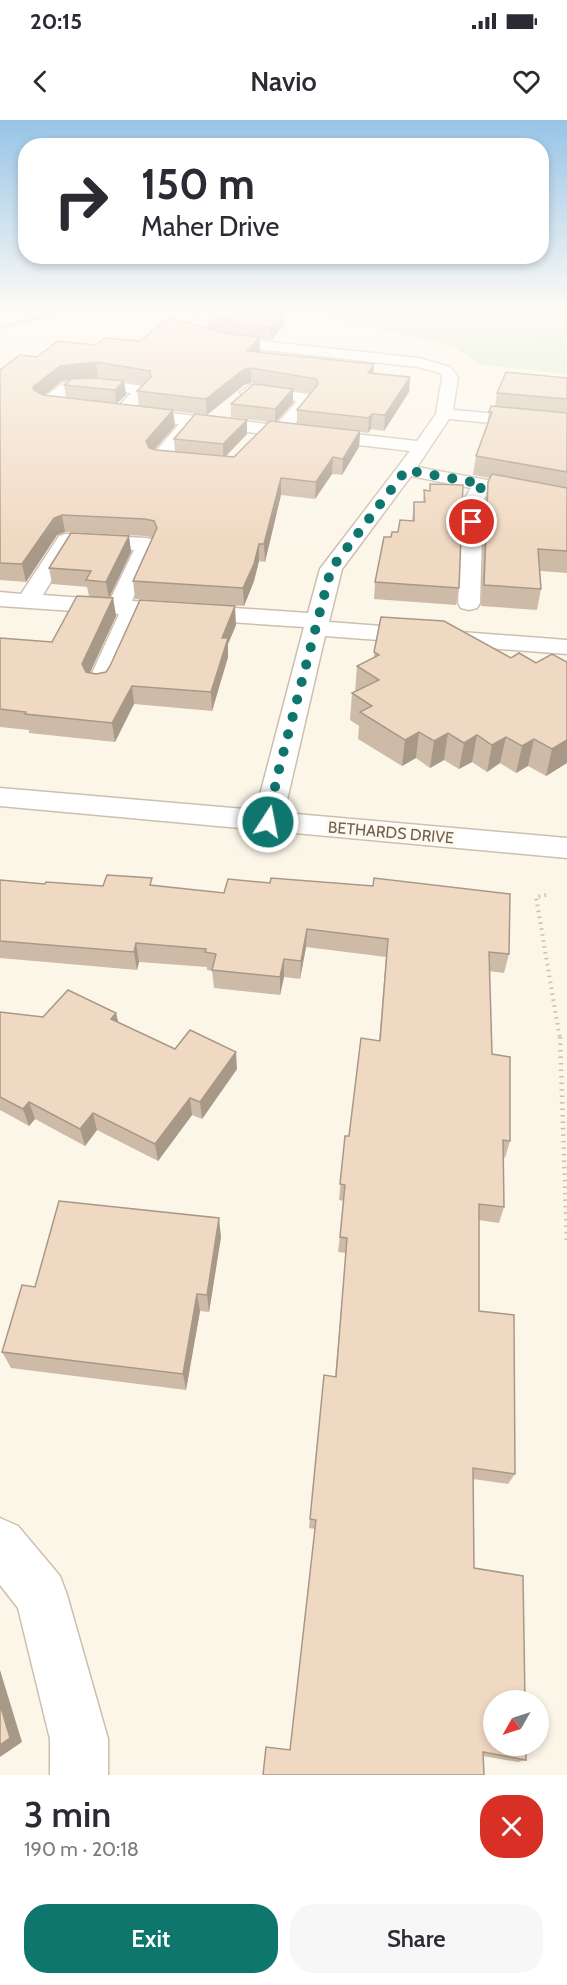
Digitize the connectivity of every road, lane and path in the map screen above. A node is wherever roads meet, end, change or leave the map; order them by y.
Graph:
1 (67, 387) edge
2 (122, 387) edge
3 (448, 387) edge
4 (121, 412) junction
5 (444, 414) junction
6 (190, 420) junction
7 (212, 423) junction
8 (567, 425) edge
9 (272, 430) junction
10 (250, 444) edge
11 (422, 447) junction
12 (205, 465) edge
13 (406, 470) junction
14 (483, 484) junction
15 (566, 507) edge
16 (0, 600) edge
17 (28, 601) junction
18 (469, 603) dead end
19 (125, 608) junction
20 (317, 625) junction
21 (567, 647) edge
22 (99, 684) edge
23 (0, 797) edge
24 (268, 822) junction
25 (567, 848) edge
26 (546, 895) dead end
27 (567, 1245) edge
28 (0, 1544) edge
29 (79, 1775) edge

1 - 4 street
2 - 4 street
3 - 5 street
4 - 6 street
5 - 8 street
5 - 11 street
6 - 7 street
6 - 12 street
7 - 9 street
7 - 9 street
9 - 10 street
9 - 11 street
11 - 13 street
13 - 14 street
13 - 20 street
14 - 15 street
14 - 18 street
16 - 17 street
17 - 19 street
17 - 19 street
19 - 20 street
19 - 22 street
20 - 21 street
20 - 24 street
23 - 24 street, BETHARDS DRIVE
24 - 25 street, BETHARDS DRIVE
26 - 27 path
28 - 29 street

